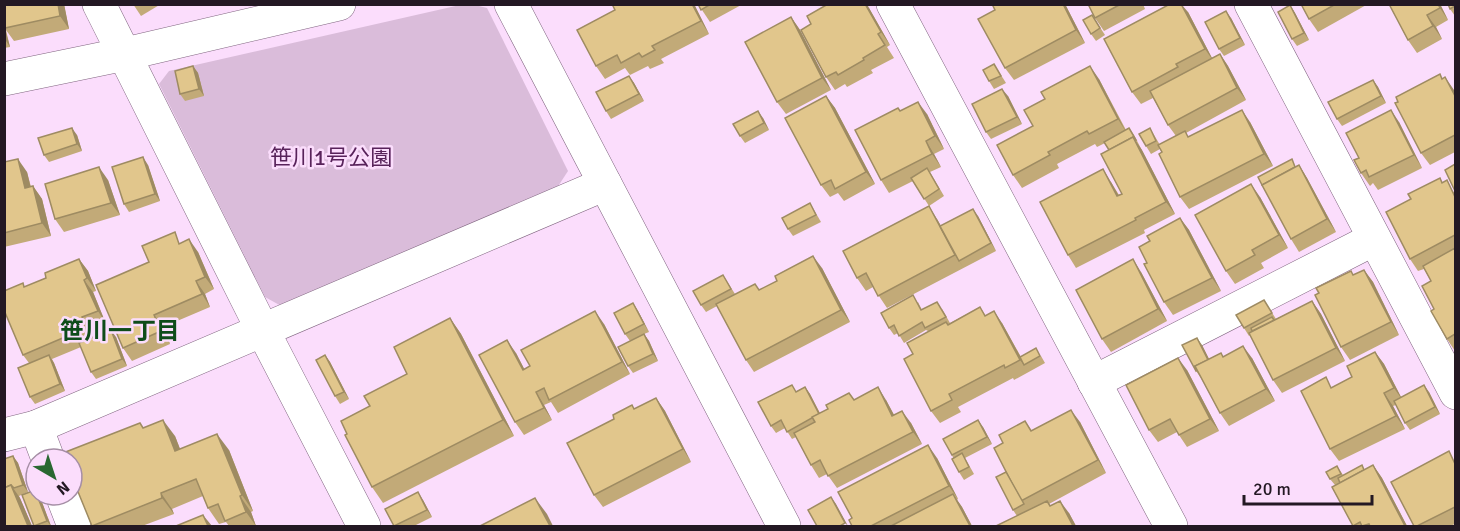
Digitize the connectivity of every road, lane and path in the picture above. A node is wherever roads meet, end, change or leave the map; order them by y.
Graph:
1 (99, 4) edge
2 (339, 4) edge
3 (511, 4) edge
4 (893, 4) edge
5 (1251, 4) edge
6 (125, 54) junction
7 (4, 79) edge
8 (605, 184) junction
9 (1374, 239) junction
10 (262, 332) junction
11 (1094, 382) junction
12 (1455, 393) edge
13 (36, 428) junction
14 (4, 435) edge
15 (43, 447) edge
16 (67, 507) edge
17 (74, 526) edge
18 (364, 526) edge
19 (784, 526) edge
20 (1171, 526) edge

1 - 6 street
2 - 6 street
3 - 8 street
4 - 11 street
5 - 9 street
6 - 7 street
6 - 10 street
8 - 10 street
8 - 19 street
9 - 11 street
9 - 12 street
10 - 13 street
10 - 18 street
11 - 20 street
13 - 14 street
13 - 15 street
16 - 17 street

